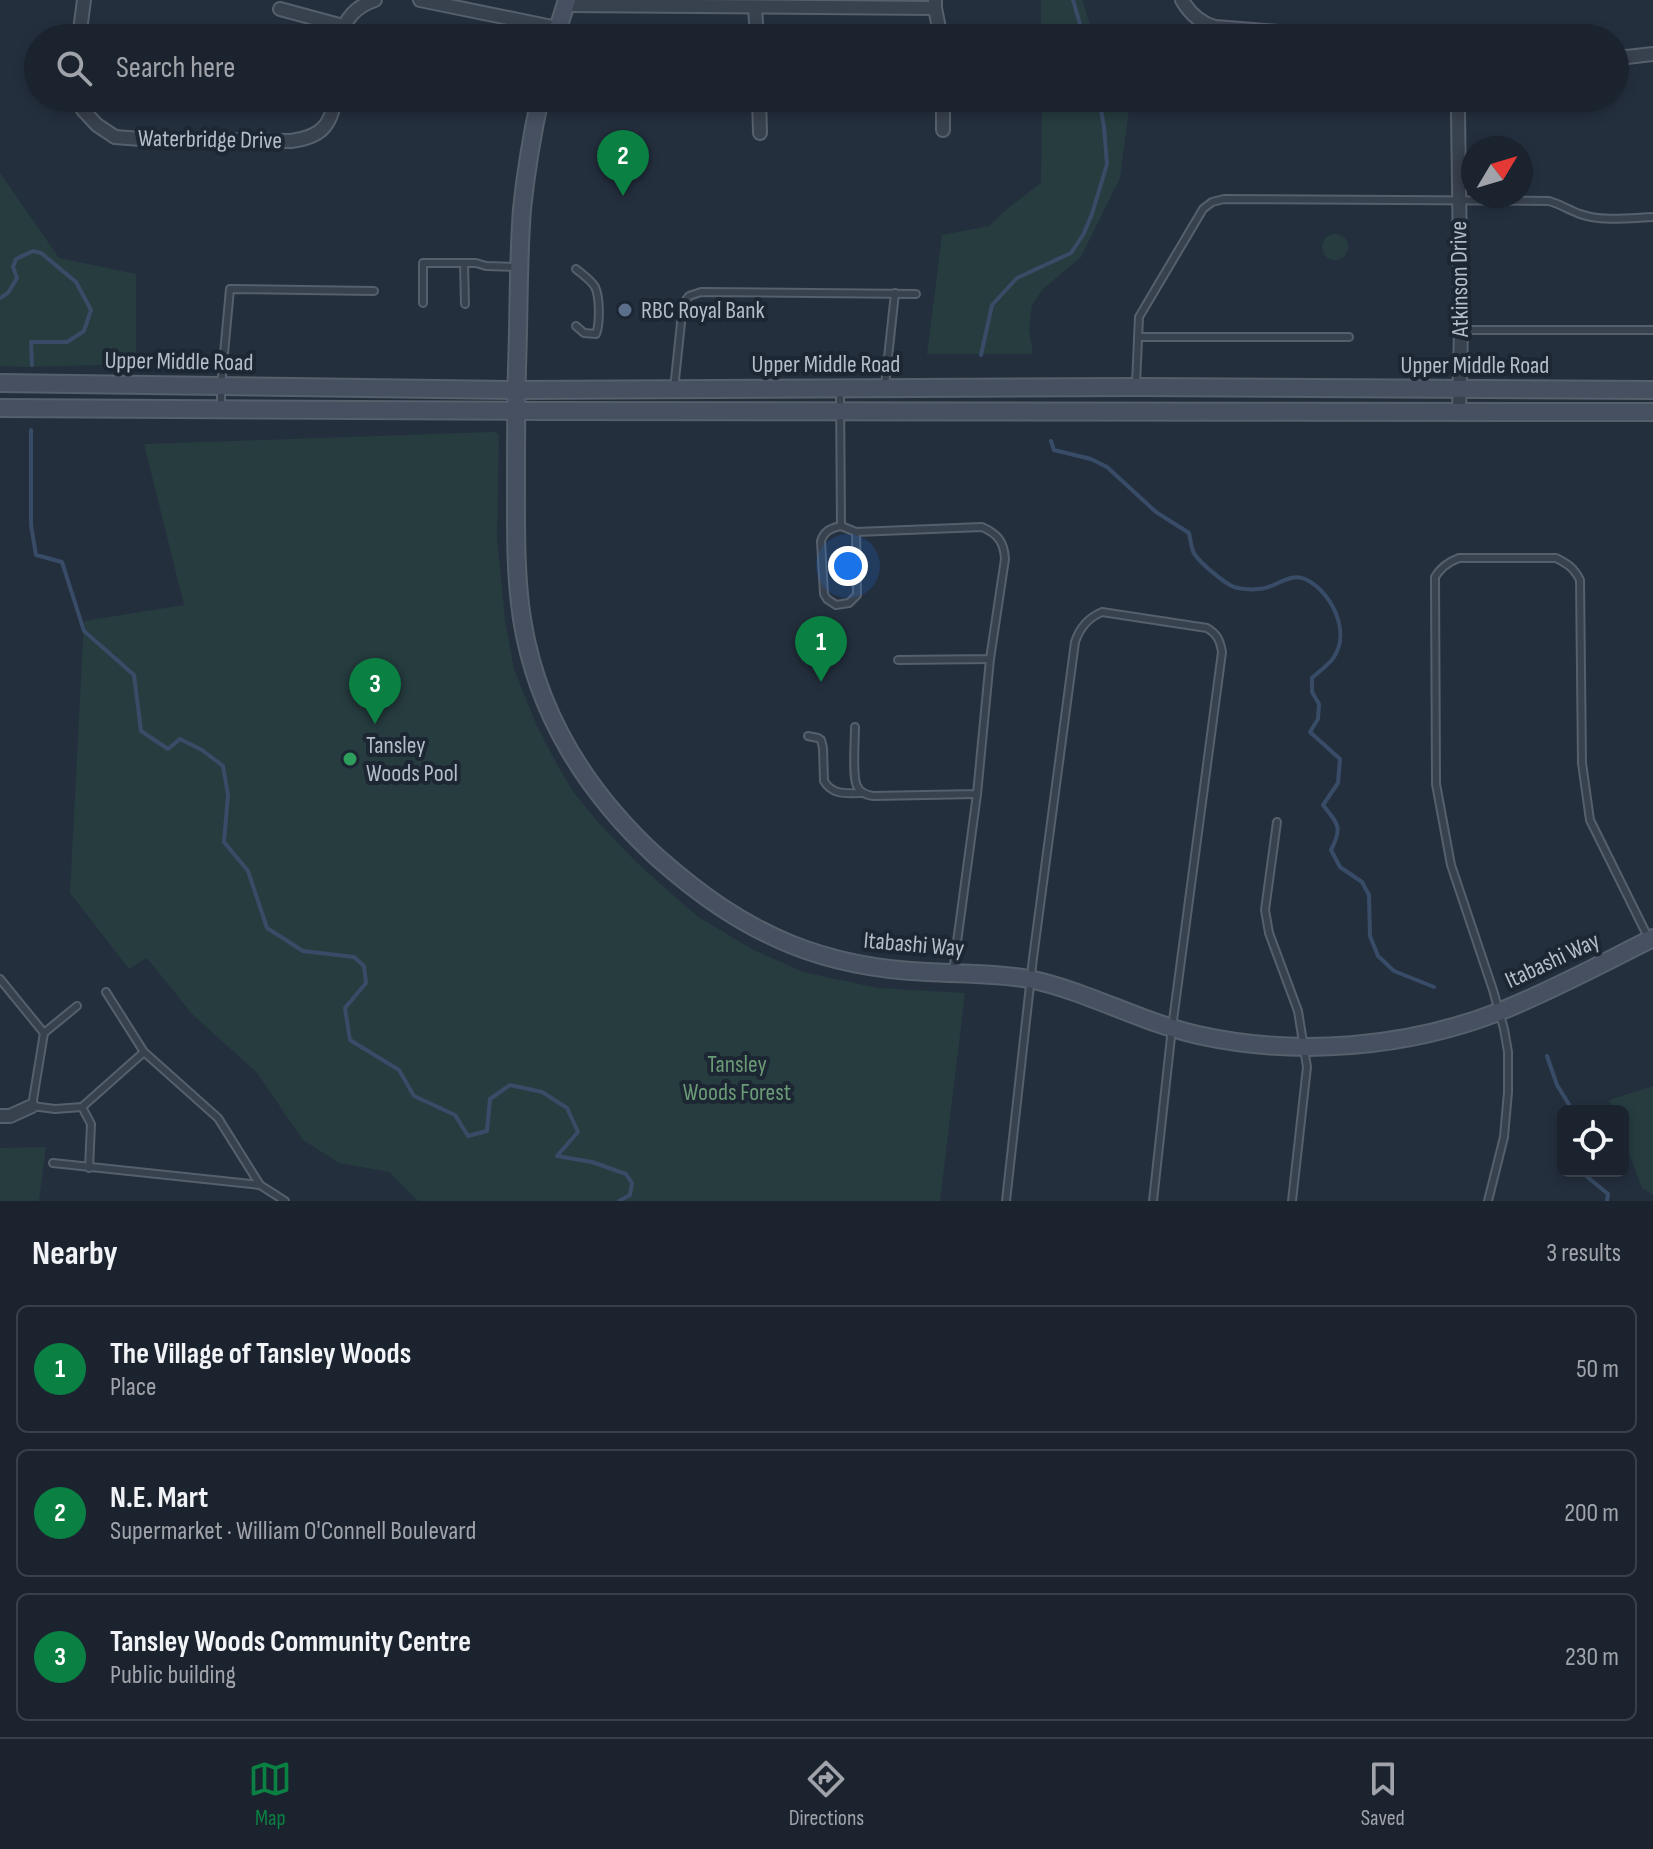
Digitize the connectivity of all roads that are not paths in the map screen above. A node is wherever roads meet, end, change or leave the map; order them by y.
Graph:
1 (84, 0) edge
2 (375, 0) edge
3 (420, 0) edge
4 (1182, 0) edge
5 (566, 2) edge
6 (935, 4) edge
7 (755, 7) junction
8 (280, 9) dead end
9 (81, 24) edge
10 (320, 24) edge
11 (348, 24) edge
12 (519, 24) edge
13 (559, 24) edge
14 (756, 24) edge
15 (939, 24) edge
16 (1207, 24) edge
17 (1653, 54) edge
18 (1629, 57) edge
19 (85, 112) edge
20 (333, 112) edge
21 (537, 112) edge
22 (759, 112) edge
23 (943, 112) edge
24 (1458, 112) edge
25 (943, 130) dead end
26 (760, 133) dead end
27 (1458, 200) junction
28 (1653, 217) edge
29 (464, 263) junction
30 (521, 267) junction
31 (576, 269) dead end
32 (374, 291) dead end
33 (895, 293) junction
34 (916, 294) dead end
35 (423, 303) dead end
36 (465, 304) dead end
37 (576, 326) dead end
38 (1461, 330) junction
39 (1653, 330) edge
40 (1138, 337) junction
41 (1349, 337) dead end
42 (0, 383) edge
43 (221, 386) junction
44 (1136, 387) junction
45 (840, 388) junction
46 (884, 388) junction
47 (1459, 388) junction
48 (674, 389) junction
49 (517, 390) junction
50 (1653, 390) edge
51 (1, 408) edge
52 (221, 410) junction
53 (517, 411) junction
54 (1459, 411) junction
55 (840, 412) junction
56 (1653, 412) edge
57 (841, 526) junction
58 (856, 532) junction
59 (990, 659) junction
60 (898, 660) dead end
61 (855, 727) dead end
62 (808, 736) dead end
63 (863, 793) junction
64 (977, 794) junction
65 (1277, 822) dead end
66 (1651, 939) edge
67 (953, 972) junction
68 (0, 979) edge
69 (1031, 980) junction
70 (106, 992) dead end
71 (77, 1006) dead end
72 (1499, 1011) junction
73 (1172, 1028) junction
74 (44, 1033) junction
75 (1303, 1047) junction
76 (144, 1052) junction
77 (32, 1106) junction
78 (82, 1107) junction
79 (0, 1116) edge
80 (53, 1163) dead end
81 (89, 1168) junction
82 (260, 1185) junction
83 (285, 1201) edge
84 (1006, 1201) edge
85 (1153, 1201) edge
86 (1292, 1201) edge
87 (1488, 1201) edge

1 - 9 street
2 - 11 street
3 - 12 street
4 - 16 street
5 - 7 street
5 - 13 main road
6 - 7 street
6 - 15 street
7 - 14 street
8 - 10 street
17 - 18 street
19 - 20 street, Waterbridge Drive
21 - 30 main road, Itabashi Way
22 - 26 street
23 - 25 street
24 - 27 street, Atkinson Drive
27 - 28 lane
27 - 38 street, Atkinson Drive
27 - 40 lane
29 - 30 lane
29 - 35 lane
29 - 36 lane
30 - 49 main road, Itabashi Way
31 - 37 lane
32 - 43 lane
33 - 34 lane
33 - 46 lane
33 - 48 lane
38 - 39 lane
38 - 47 street, Atkinson Drive
40 - 41 lane
40 - 44 lane
42 - 43 main road, Upper Middle Road
43 - 49 main road, Upper Middle Road
43 - 52 lane
44 - 46 main road, Upper Middle Road
44 - 47 main road, Upper Middle Road
45 - 46 main road, Upper Middle Road
45 - 48 main road, Upper Middle Road
45 - 55 lane
47 - 50 main road, Upper Middle Road
47 - 54 street, Atkinson Drive
48 - 49 main road, Upper Middle Road
49 - 53 main road, Itabashi Way
51 - 52 main road, Upper Middle Road
52 - 53 main road, Upper Middle Road
53 - 55 main road, Upper Middle Road
53 - 67 main road, Itabashi Way
54 - 55 main road, Upper Middle Road
54 - 56 main road, Upper Middle Road
55 - 57 lane
57 - 58 lane
57 - 58 lane
58 - 59 lane
59 - 60 lane
59 - 64 lane
61 - 63 lane
62 - 63 lane
63 - 64 lane
64 - 67 lane
65 - 75 lane
66 - 72 main road, Itabashi Way
66 - 72 lane
67 - 69 main road, Itabashi Way
68 - 74 lane
69 - 73 main road, Itabashi Way
69 - 73 lane
69 - 84 lane
70 - 76 lane
71 - 74 lane
72 - 75 main road, Itabashi Way
72 - 87 lane
73 - 75 main road, Itabashi Way
73 - 85 lane
74 - 77 lane
75 - 86 lane
76 - 78 lane
76 - 82 lane
77 - 78 lane
77 - 79 street
78 - 81 lane
80 - 81 lane
81 - 82 lane
82 - 83 lane

